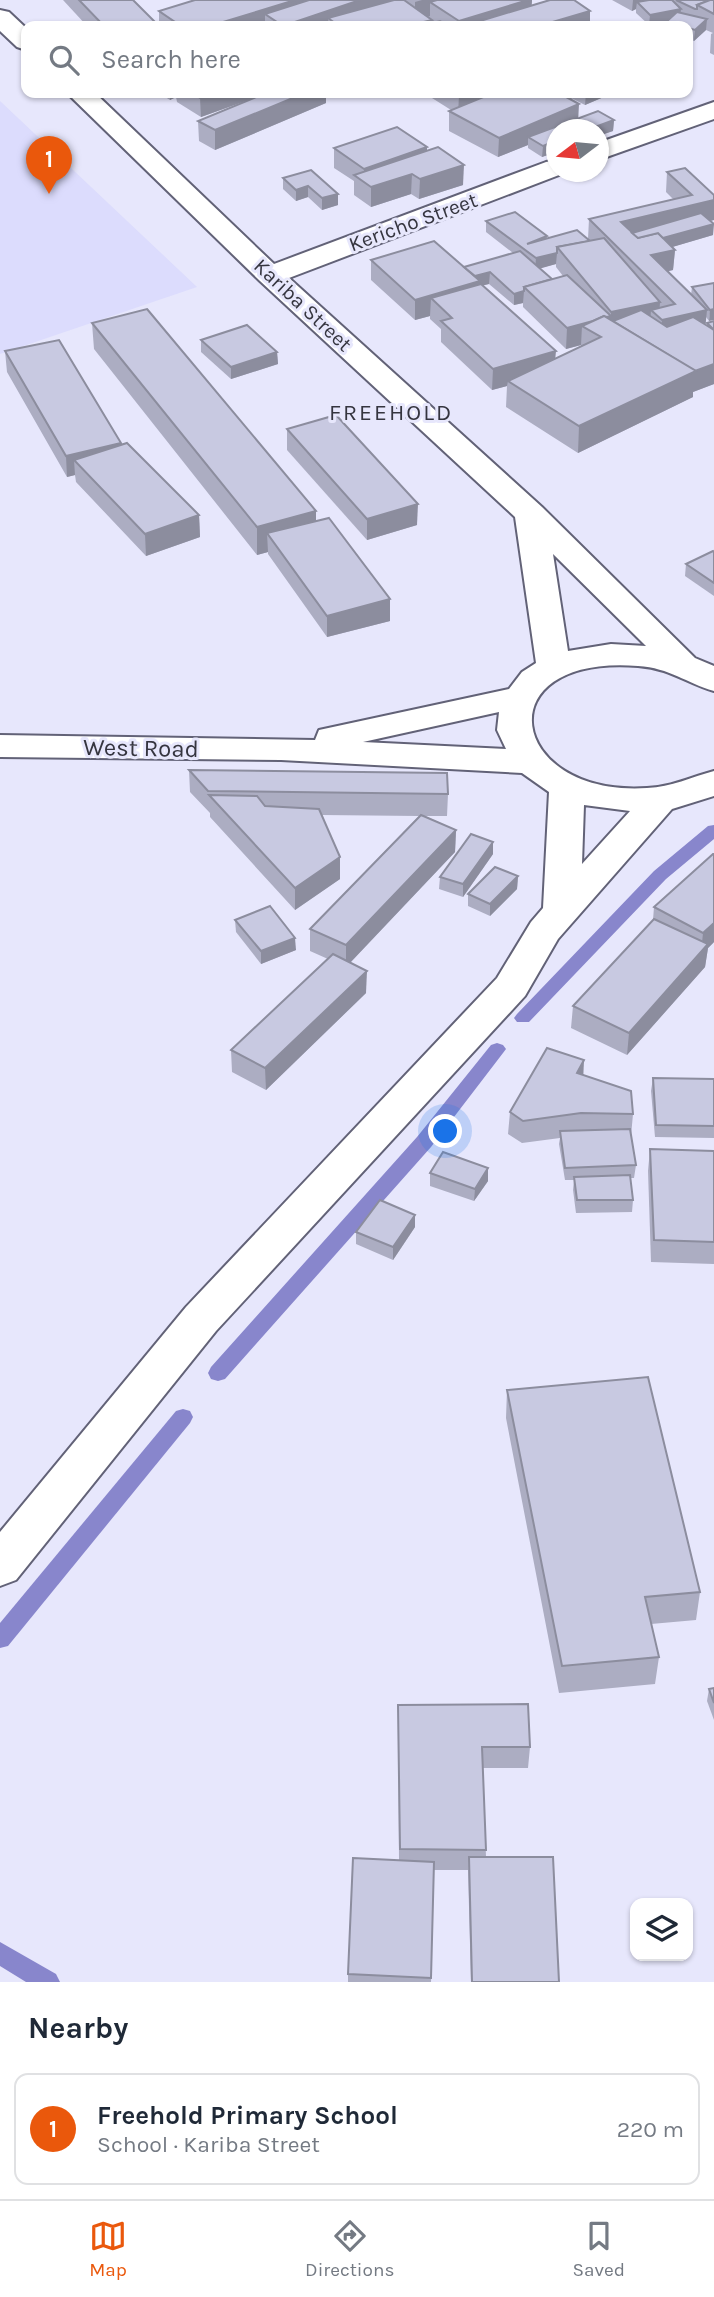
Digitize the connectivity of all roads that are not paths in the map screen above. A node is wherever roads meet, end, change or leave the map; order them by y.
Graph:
1 (0, 17) edge
2 (21, 37) edge
3 (85, 98) edge
4 (714, 110) edge
5 (609, 148) edge
6 (546, 172) edge
7 (270, 275) junction
8 (531, 513) junction
9 (682, 663) junction
10 (554, 668) junction
11 (714, 680) edge
12 (520, 697) junction
13 (0, 746) edge
14 (281, 749) junction
15 (531, 762) junction
16 (714, 782) edge
17 (567, 786) junction
18 (660, 800) junction
19 (562, 911) junction
20 (0, 1566) edge

1 - 2 street
3 - 7 street, Kariba Street
4 - 5 street
6 - 7 street, Kericho Street
7 - 8 street, Kariba Street
8 - 9 street, Kariba Street
8 - 10 street
9 - 10 street
9 - 11 street
10 - 12 street
12 - 14 street, West Road
12 - 15 street
13 - 14 street, West Road
14 - 15 street, West Road
15 - 17 street
16 - 18 street
17 - 18 street
17 - 19 street
18 - 19 street
19 - 20 street

